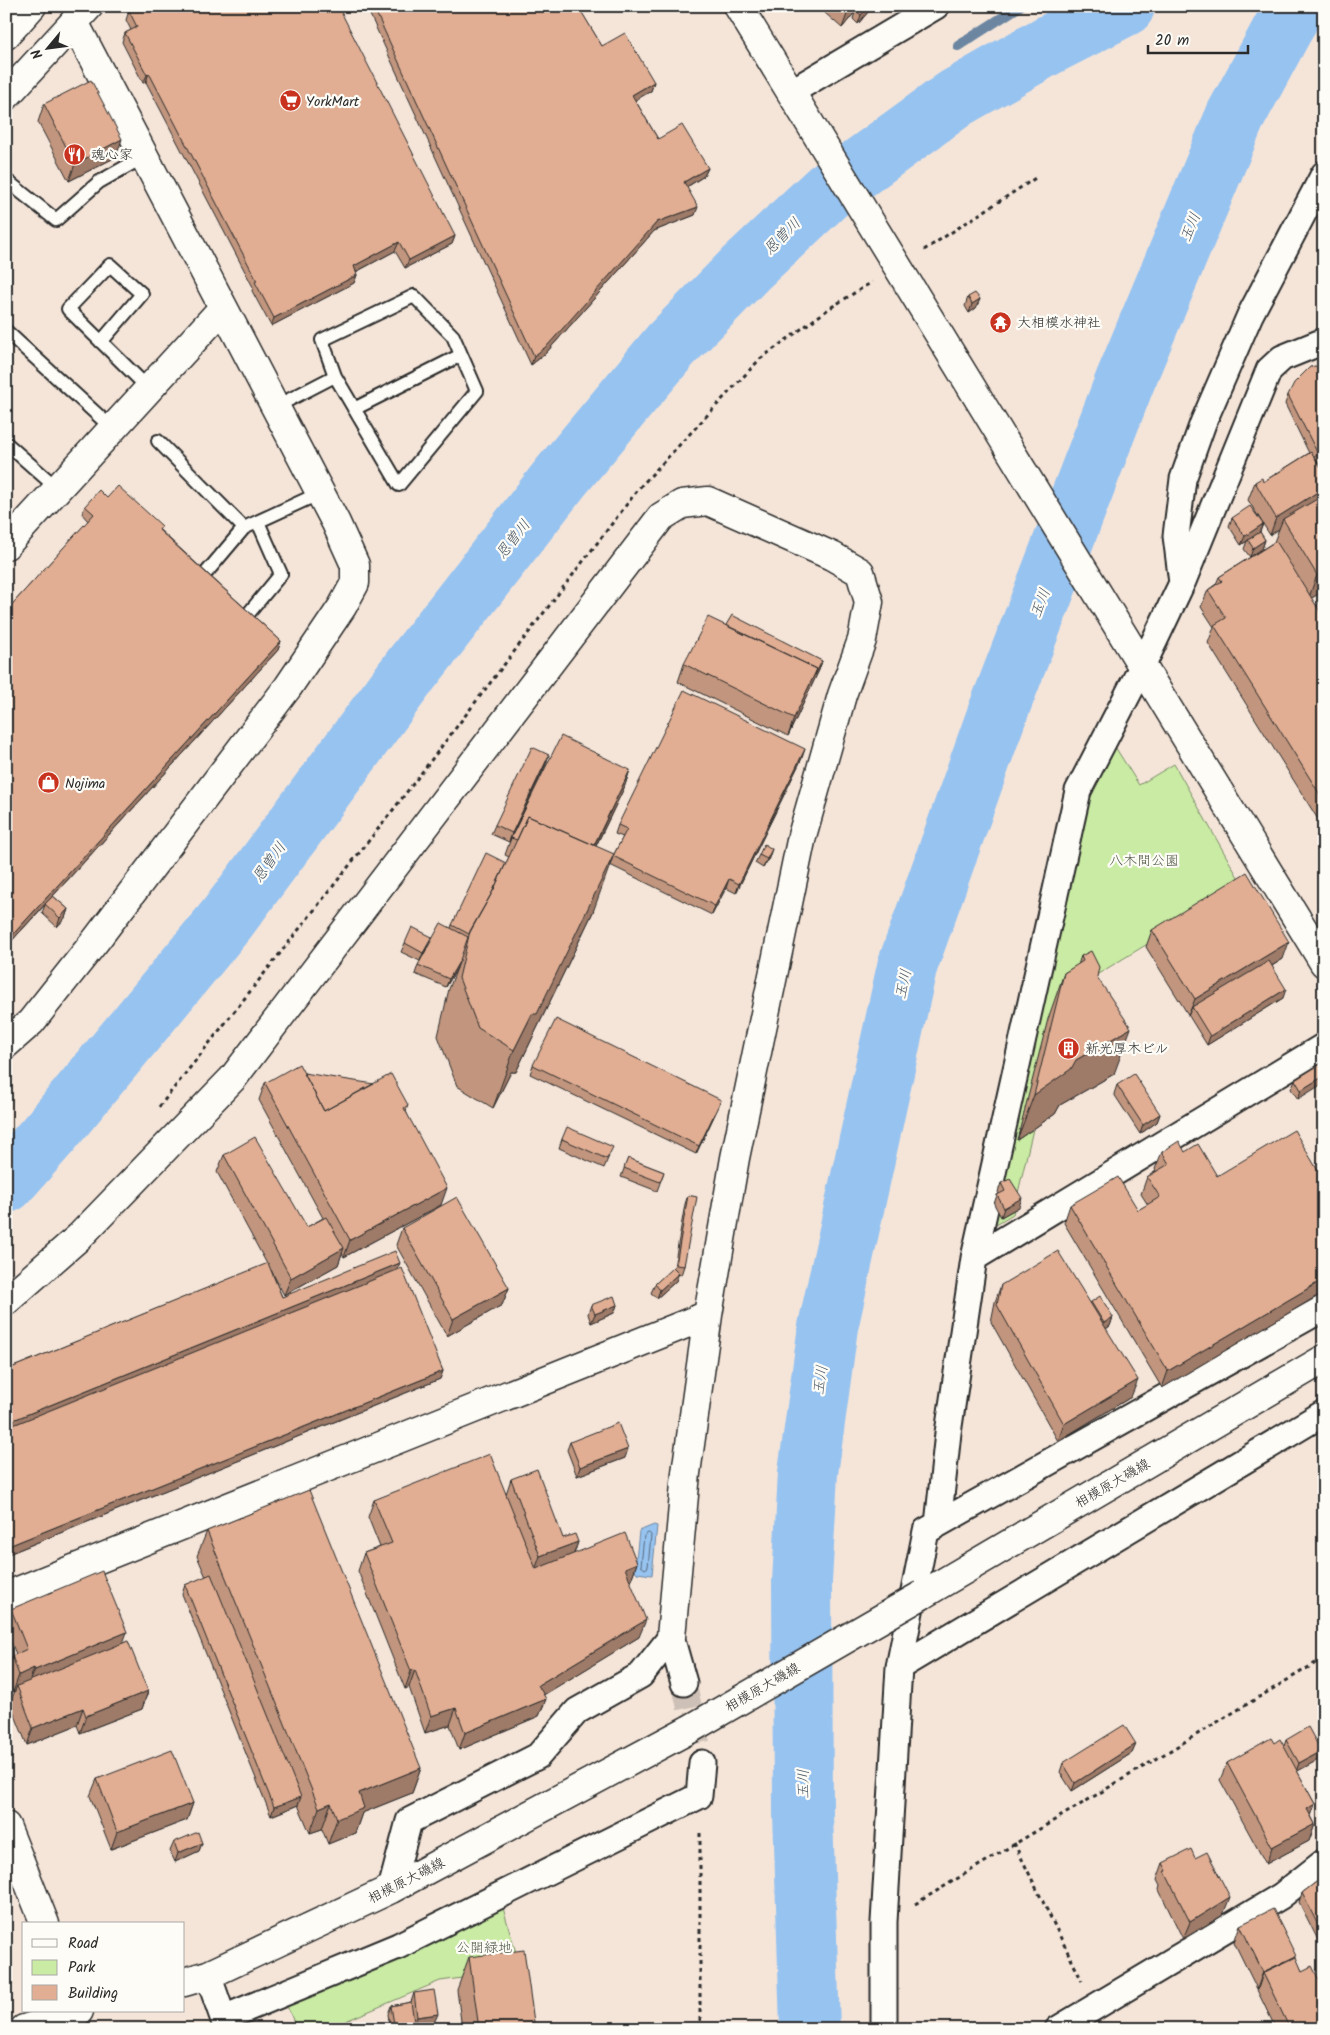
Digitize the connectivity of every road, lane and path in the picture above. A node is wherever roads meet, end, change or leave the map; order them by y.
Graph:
1 (32, 6) edge
2 (738, 6) edge
3 (936, 6) edge
4 (82, 14) edge
5 (6, 35) edge
6 (790, 92) junction
7 (6, 96) edge
8 (145, 156) junction
9 (1324, 174) edge
10 (6, 180) edge
11 (223, 308) junction
12 (6, 331) edge
13 (1324, 341) edge
14 (101, 342) junction
15 (461, 355) junction
16 (335, 376) junction
17 (149, 389) junction
18 (275, 407) junction
19 (354, 409) junction
20 (113, 428) junction
21 (158, 441) dead end
22 (6, 443) edge
23 (58, 489) junction
24 (320, 493) junction
25 (258, 522) junction
26 (244, 528) junction
27 (6, 545) edge
28 (201, 579) edge
29 (1182, 583) junction
30 (244, 619) edge
31 (1139, 659) junction
32 (1324, 963) edge
33 (6, 1044) edge
34 (1324, 1046) edge
35 (974, 1258) junction
36 (6, 1301) edge
37 (1324, 1308) edge
38 (708, 1315) junction
39 (1324, 1359) edge
40 (1324, 1413) edge
41 (938, 1524) junction
42 (6, 1596) edge
43 (670, 1637) junction
44 (1324, 1658) edge
45 (899, 1667) junction
46 (684, 1683) tunnel mouth
47 (702, 1763) tunnel mouth
48 (699, 1796) junction
49 (6, 1826) edge
50 (1014, 1843) junction
51 (1324, 1862) edge
52 (391, 1889) junction
53 (44, 1922) edge
54 (884, 1922) junction
55 (196, 1978) edge
56 (1094, 2006) junction
57 (76, 2012) edge
58 (225, 2023) edge
59 (24, 2029) edge
60 (700, 2029) edge
61 (884, 2029) edge
62 (1058, 2029) edge

1 - 5 main road
2 - 6 main road
3 - 6 street
4 - 7 main road
4 - 8 main road
6 - 31 main road
8 - 10 lane
8 - 11 main road
9 - 29 street
11 - 17 main road
11 - 18 main road
12 - 20 lane
13 - 29 street
14 - 14 lane
14 - 17 lane
15 - 16 lane
15 - 19 lane
15 - 19 lane
16 - 18 lane
16 - 19 lane
17 - 20 main road
18 - 24 main road
20 - 23 main road
21 - 26 lane
22 - 23 lane
23 - 27 main road
24 - 25 lane
24 - 33 main road
25 - 26 lane
25 - 30 lane
26 - 28 lane
29 - 31 street
31 - 32 main road
31 - 35 street
34 - 35 street
35 - 41 street
36 - 38 main road
37 - 41 street
38 - 42 main road
38 - 43 main road
39 - 52 main road, 相模原大磯線, bridge
40 - 45 street
41 - 45 street
43 - 46 street
43 - 52 street
44 - 50 path
45 - 54 street
47 - 48 street
48 - 58 street
48 - 60 path
49 - 53 main road
50 - 54 path
50 - 56 path
51 - 56 street
52 - 55 main road, 相模原大磯線
54 - 61 street
55 - 58 street
56 - 62 street
57 - 59 main road

